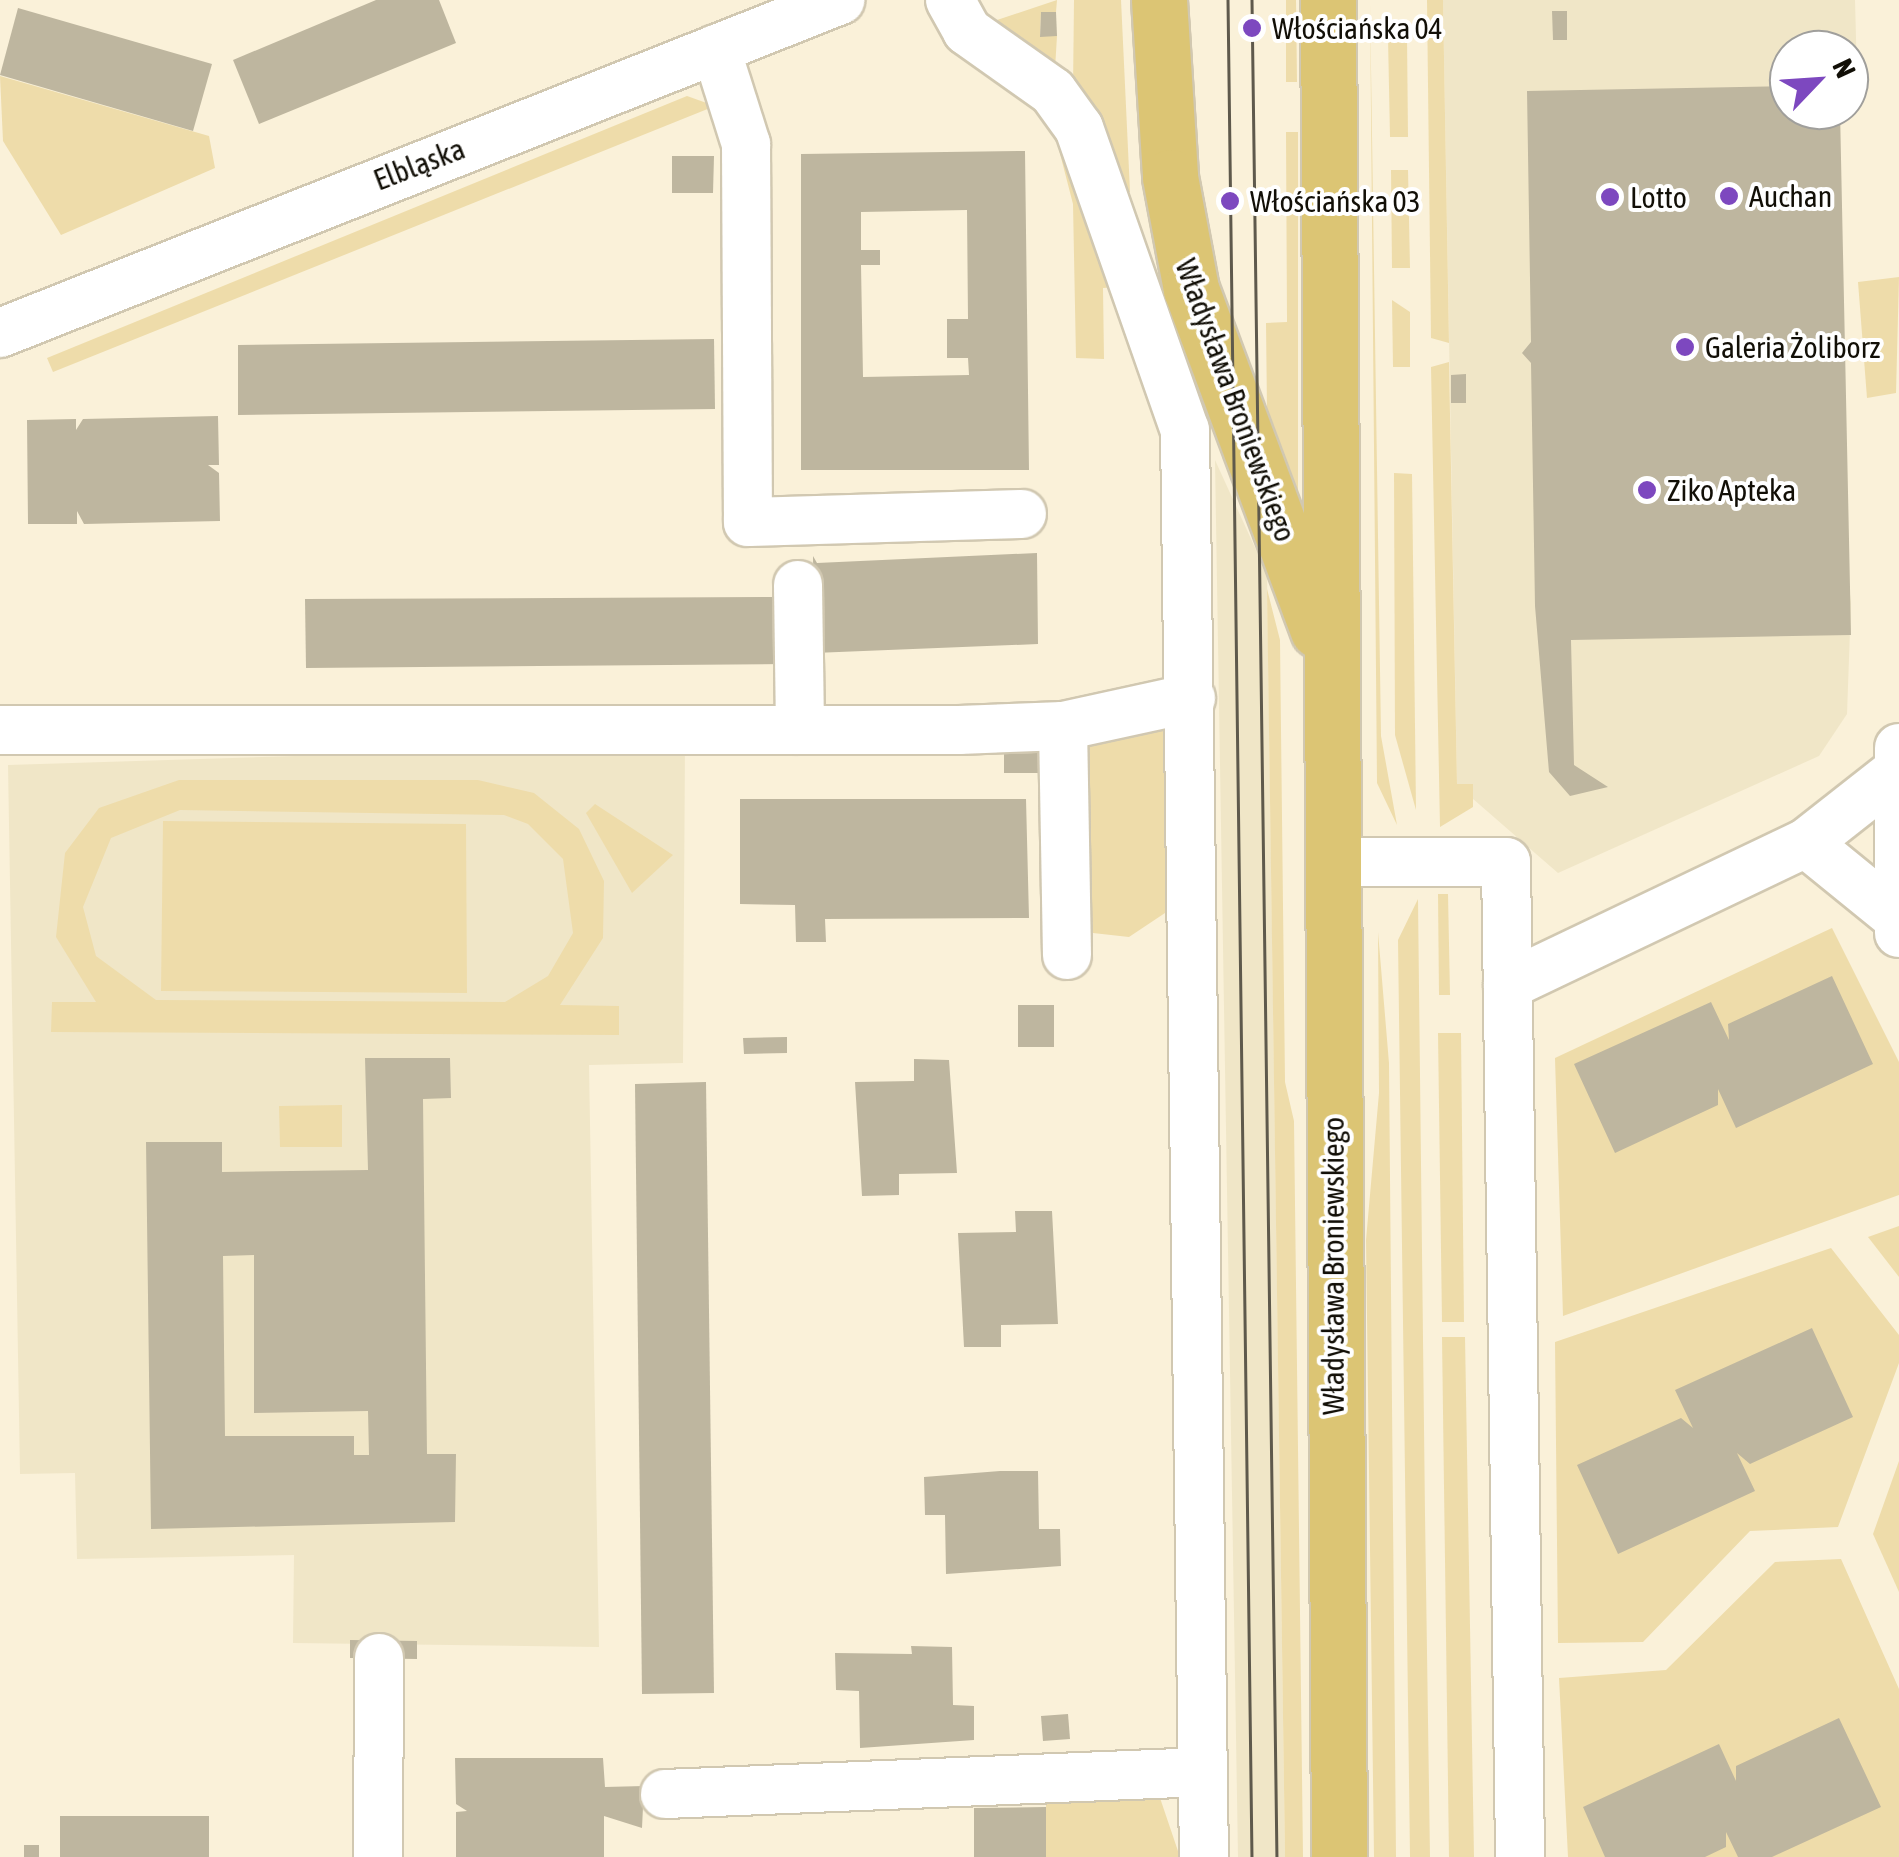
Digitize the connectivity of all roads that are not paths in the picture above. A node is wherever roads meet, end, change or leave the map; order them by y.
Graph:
1 (840, 0) edge
2 (950, 0) edge
3 (1328, 0) edge
4 (1155, 8) edge
5 (784, 10) edge
6 (716, 49) junction
7 (0, 334) edge
8 (1022, 514) dead end
9 (798, 585) dead end
10 (1332, 675) junction
11 (1191, 698) junction
12 (1062, 726) junction
13 (0, 730) edge
14 (800, 730) junction
15 (1897, 759) edge
16 (1806, 842) junction
17 (1332, 862) junction
18 (1896, 923) edge
19 (1067, 955) dead end
20 (1508, 985) junction
21 (380, 1658) dead end
22 (1203, 1772) junction
23 (664, 1794) dead end
24 (378, 1857) edge
25 (1204, 1857) edge
26 (1339, 1857) edge
27 (1520, 1857) edge

1 - 5 street, Elbląska
2 - 11 street
3 - 10 main road, Władysława Broniewskiego
4 - 10 main road, Władysława Broniewskiego
5 - 6 street, Elbląska
6 - 7 street, Elbląska
6 - 8 street
9 - 14 street
10 - 17 main road, Władysława Broniewskiego
11 - 12 street
11 - 22 street
12 - 14 street
12 - 19 street
13 - 14 street
15 - 16 street
15 - 18 street
16 - 18 street
16 - 20 street
17 - 20 street
17 - 26 main road, Władysława Broniewskiego
20 - 27 street
21 - 24 street
22 - 23 street
22 - 25 street

